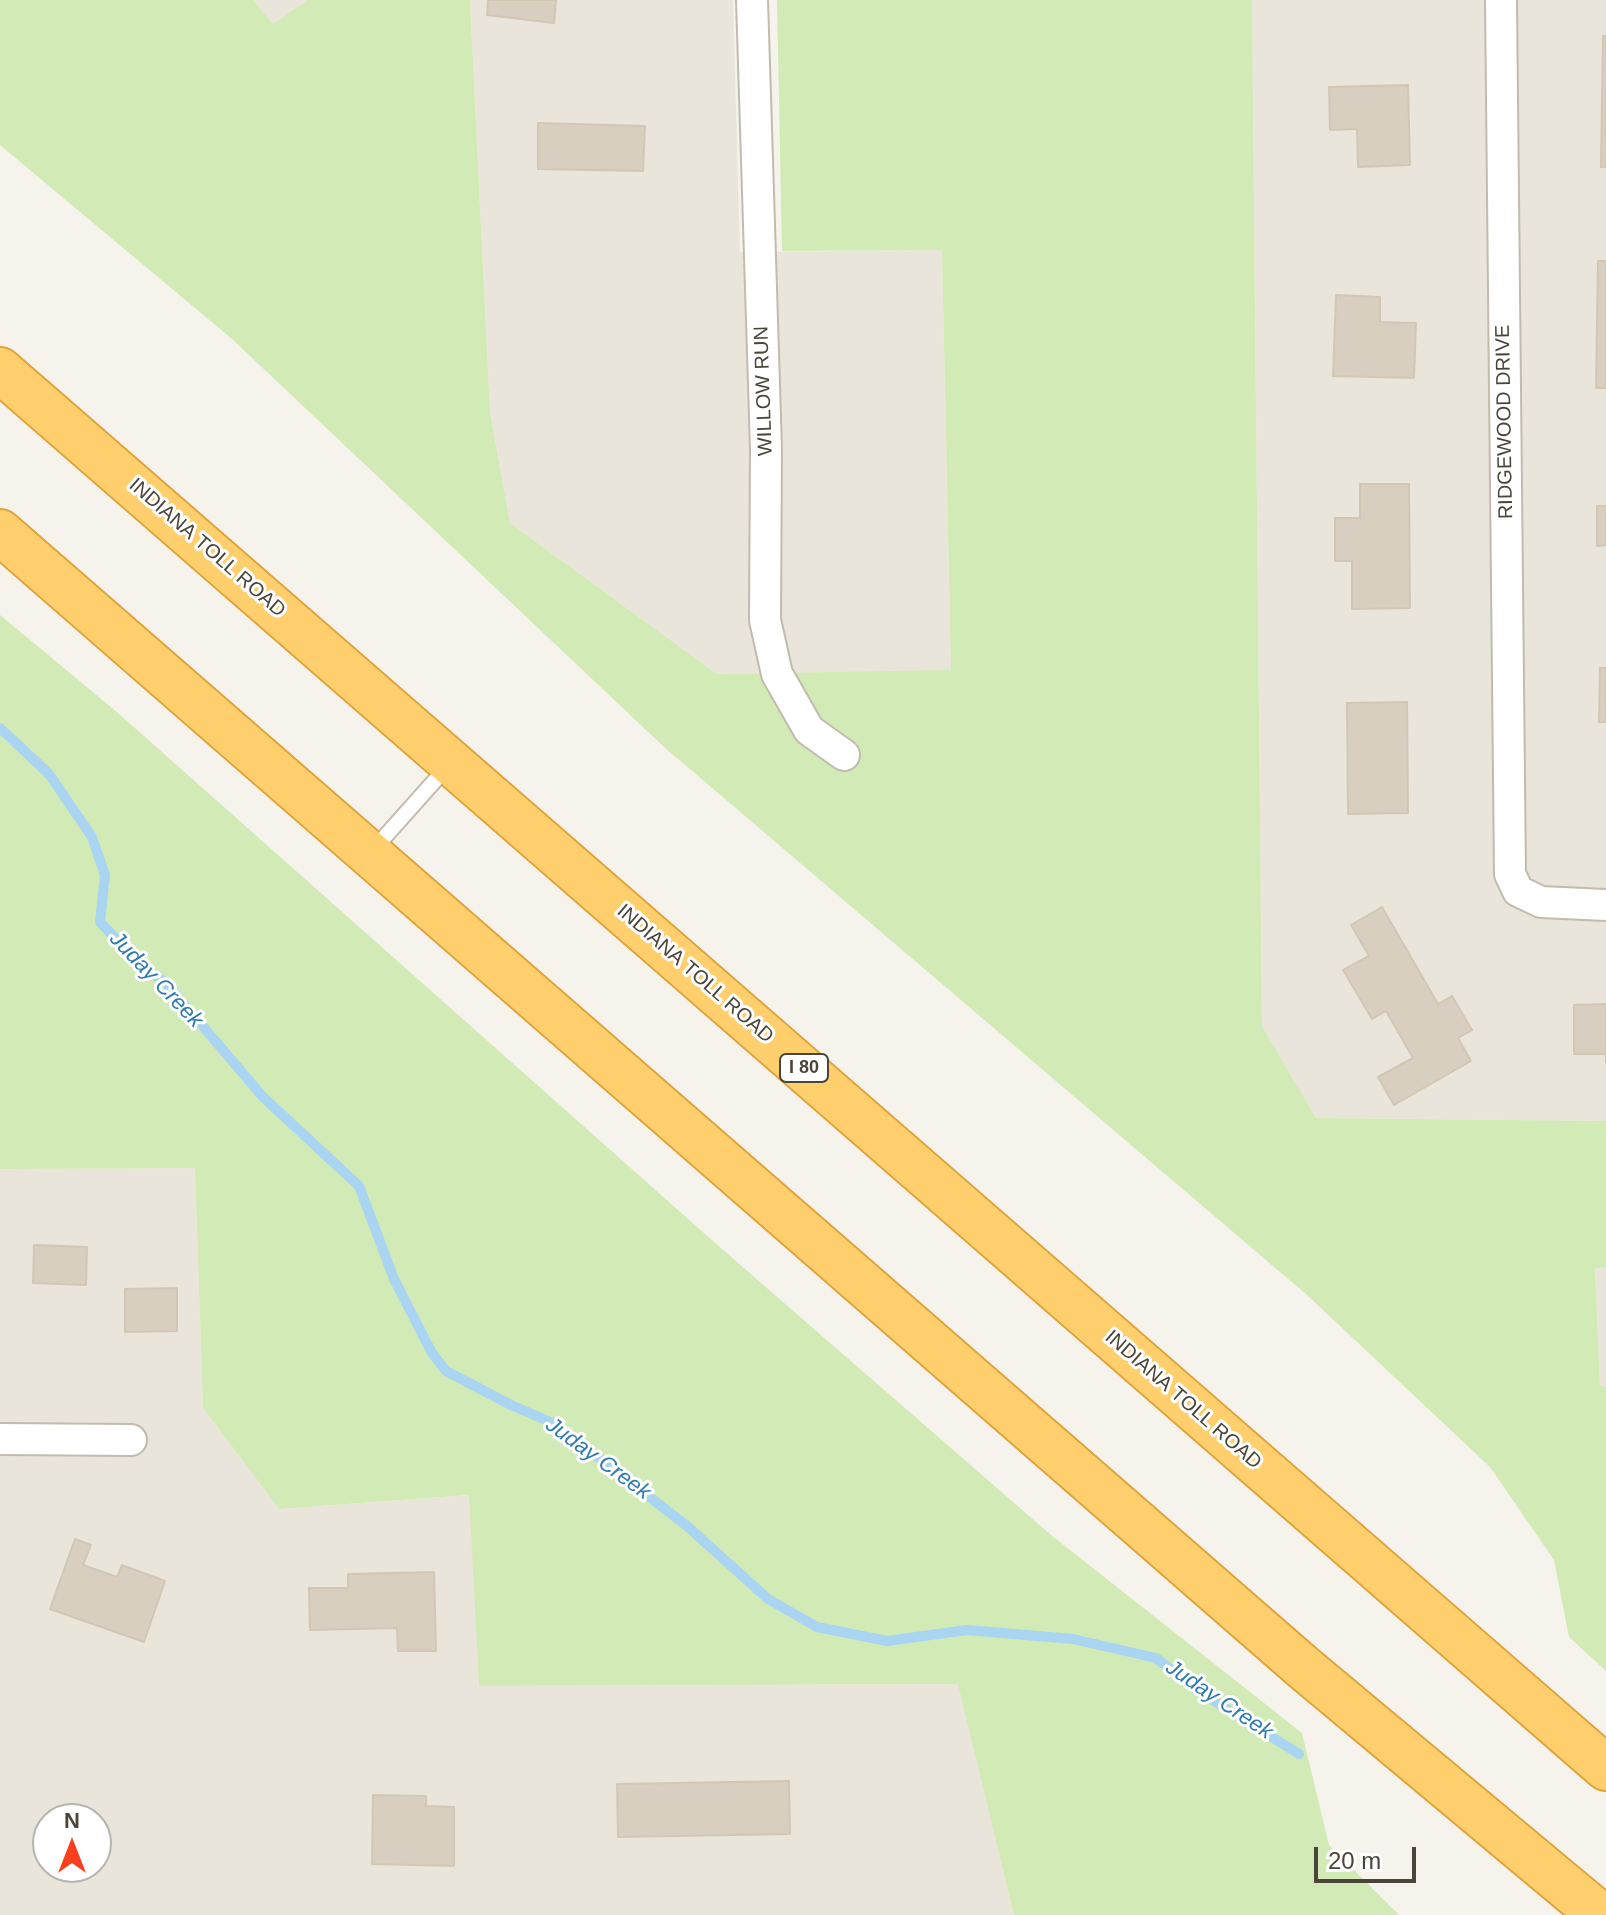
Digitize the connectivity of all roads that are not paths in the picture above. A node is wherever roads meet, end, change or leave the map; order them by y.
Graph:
1 (752, 0) edge
2 (1501, 0) edge
3 (0, 370) edge
4 (0, 532) edge
5 (844, 755) dead end
6 (452, 761) junction
7 (370, 853) junction
8 (1606, 905) edge
9 (0, 1439) edge
10 (131, 1440) dead end
11 (1606, 1768) edge
12 (1600, 1915) edge

1 - 5 street, WILLOW RUN
2 - 8 street, RIDGEWOOD DRIVE
3 - 6 highway, INDIANA TOLL ROAD / I 80
4 - 7 highway
6 - 7 lane
6 - 11 highway, INDIANA TOLL ROAD / I 80
7 - 12 highway
9 - 10 street

